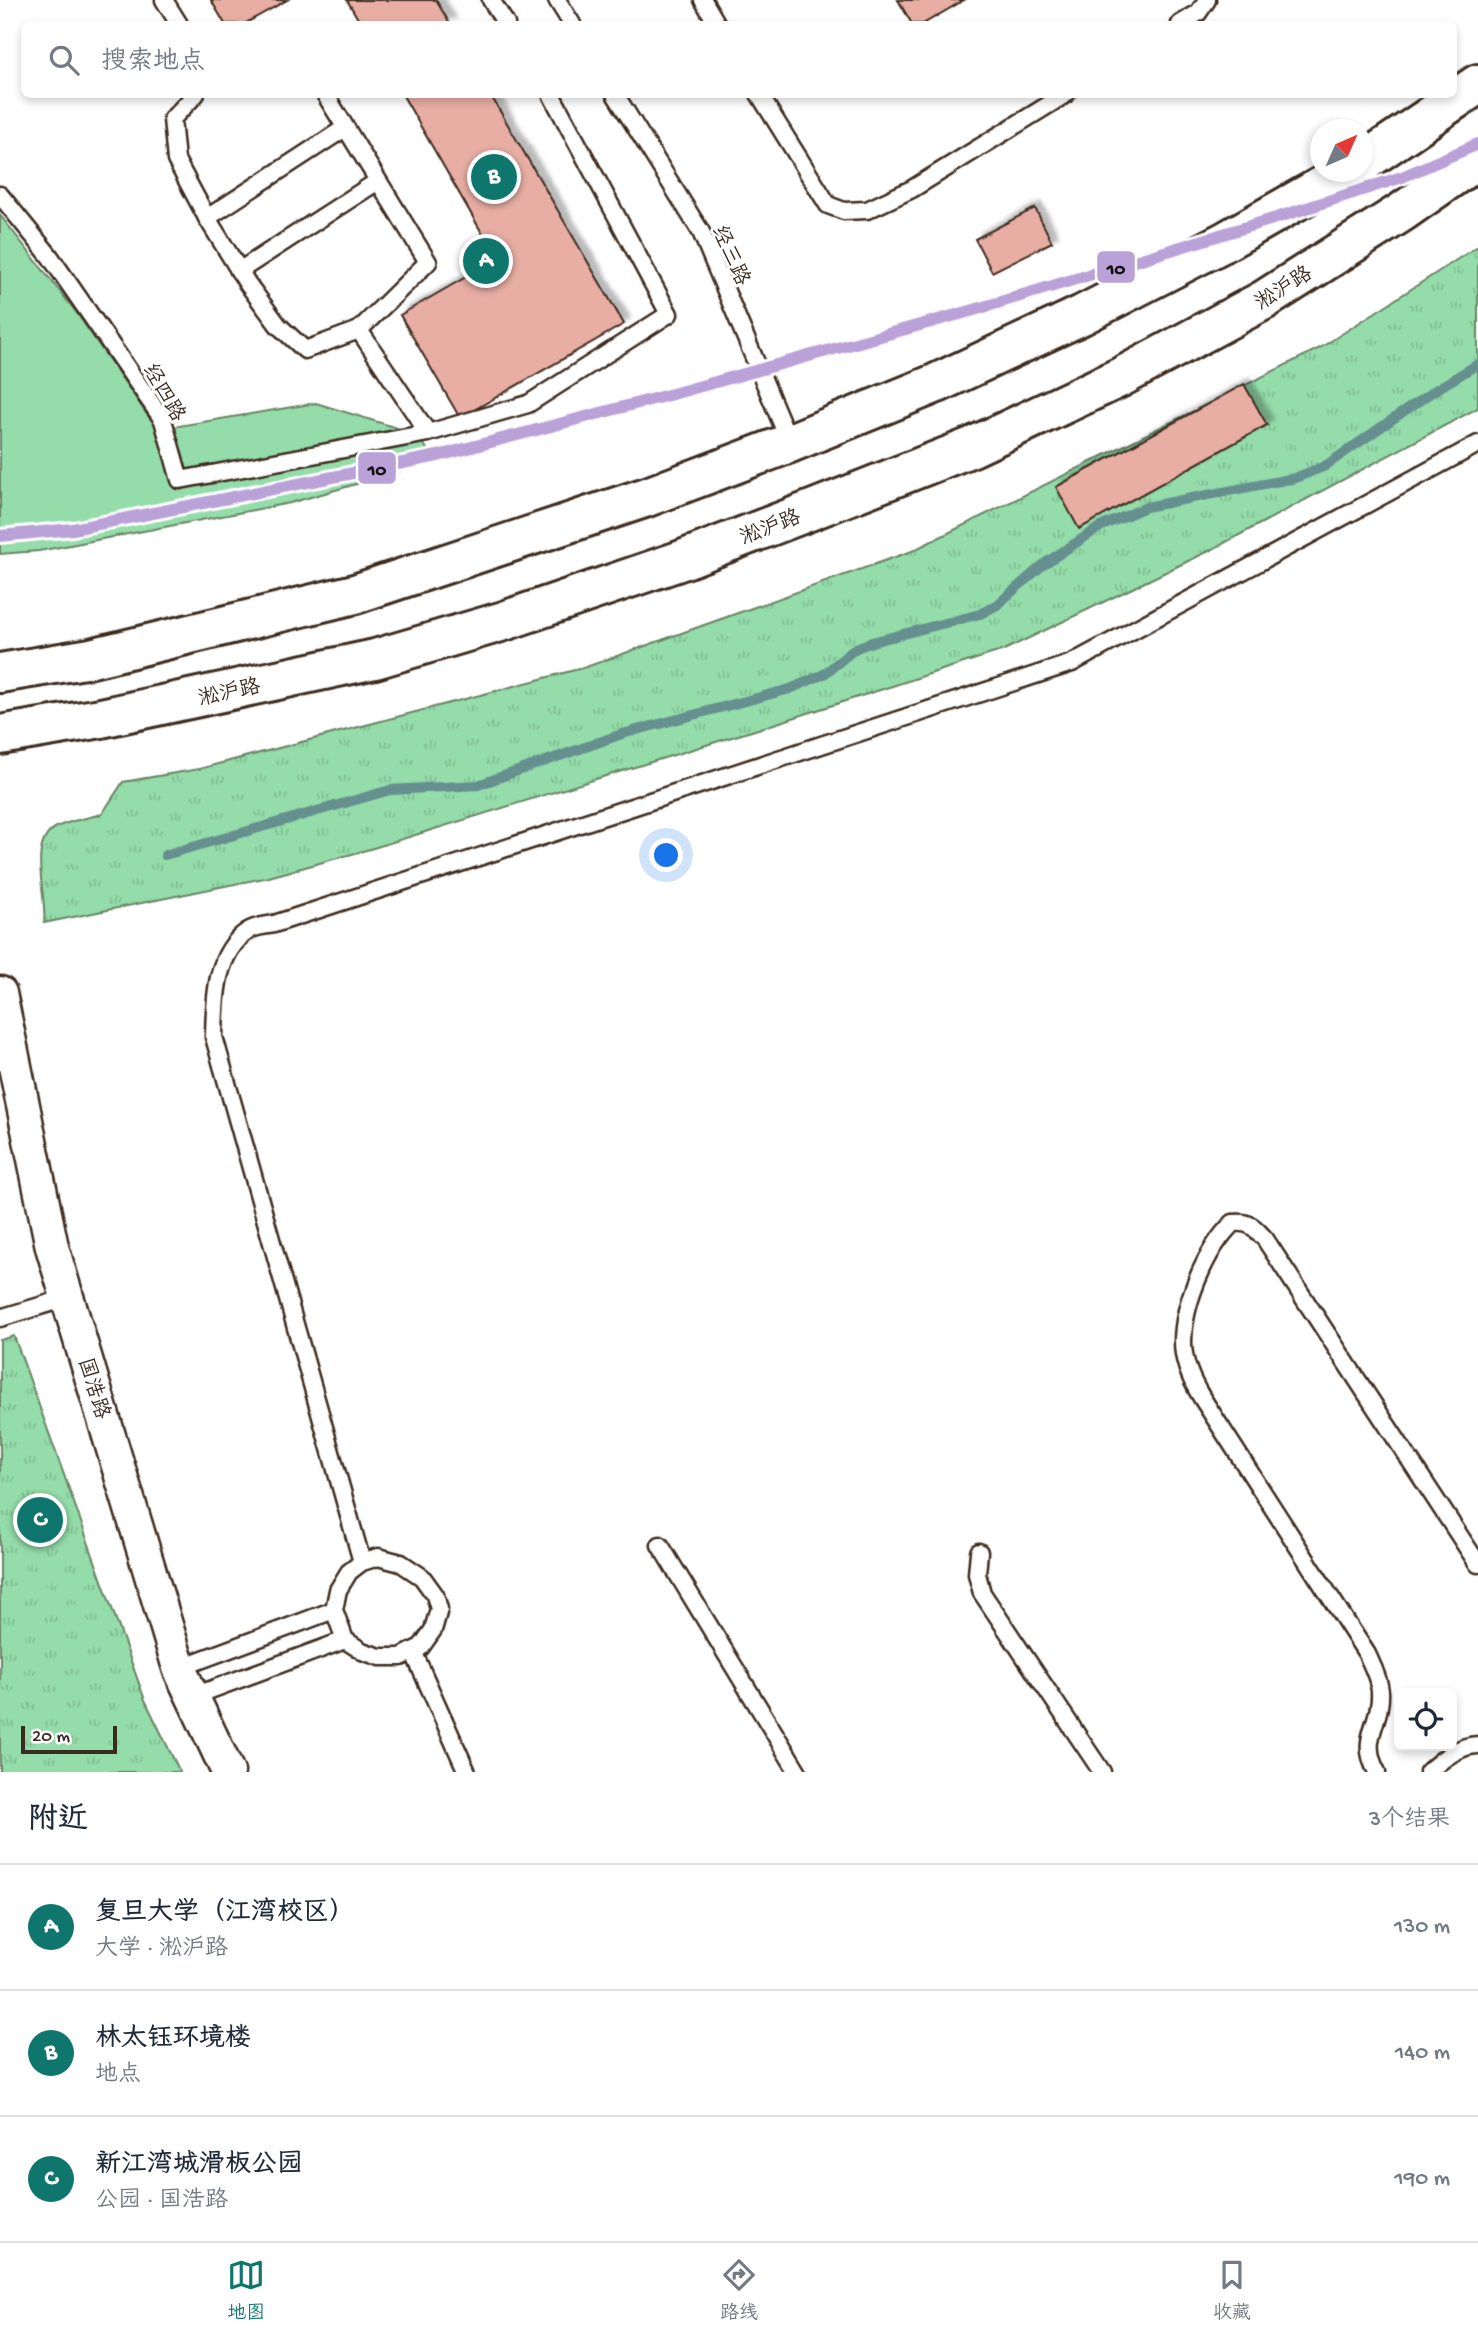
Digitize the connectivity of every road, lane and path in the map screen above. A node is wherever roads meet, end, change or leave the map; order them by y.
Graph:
1 (164, 0) edge
2 (491, 0) edge
3 (556, 0) edge
4 (703, 0) edge
5 (1208, 0) edge
6 (177, 21) edge
7 (504, 21) edge
8 (570, 21) edge
9 (715, 21) edge
10 (1185, 21) edge
11 (1478, 84) edge
12 (192, 98) edge
13 (327, 98) edge
14 (553, 98) edge
15 (617, 98) edge
16 (762, 98) edge
17 (1060, 98) edge
18 (345, 128) junction
19 (1373, 156) edge
20 (1478, 159) edge
21 (378, 181) junction
22 (1329, 182) edge
23 (0, 195) edge
24 (207, 218) junction
25 (239, 271) junction
26 (359, 330) junction
27 (428, 433) junction
28 (790, 443) junction
29 (1478, 444) edge
30 (0, 673) edge
31 (0, 735) edge
32 (0, 993) edge
33 (67, 1298) junction
34 (0, 1318) edge
35 (660, 1545) dead end
36 (979, 1552) dead end
37 (362, 1562) junction
38 (1478, 1564) edge
39 (334, 1609) junction
40 (345, 1640) junction
41 (412, 1651) junction
42 (179, 1668) junction
43 (194, 1696) junction
44 (1478, 1745) edge
45 (228, 1772) edge
46 (467, 1772) edge
47 (798, 1772) edge
48 (1102, 1772) edge
49 (1377, 1772) edge
50 (1428, 1772) edge

1 - 6 lane
2 - 7 lane
3 - 8 lane
4 - 9 lane
5 - 10 lane
11 - 19 main road
12 - 24 lane
13 - 18 lane
14 - 27 lane
15 - 28 lane, 经三路
16 - 17 lane
18 - 21 lane
18 - 24 lane
20 - 31 main road, 淞沪路
21 - 25 lane
21 - 26 lane
22 - 28 main road
23 - 27 lane, 经四路
24 - 25 lane
25 - 26 lane
26 - 27 lane
28 - 30 main road
29 - 37 lane
32 - 33 street, 国浩路
33 - 34 lane
33 - 42 street, 国浩路
35 - 47 lane
36 - 48 lane
37 - 39 lane
37 - 41 lane
38 - 49 lane
39 - 40 lane
39 - 42 lane
40 - 41 lane
40 - 43 lane
41 - 46 lane
42 - 43 street, 国浩路
43 - 45 street, 国浩路
44 - 50 lane

